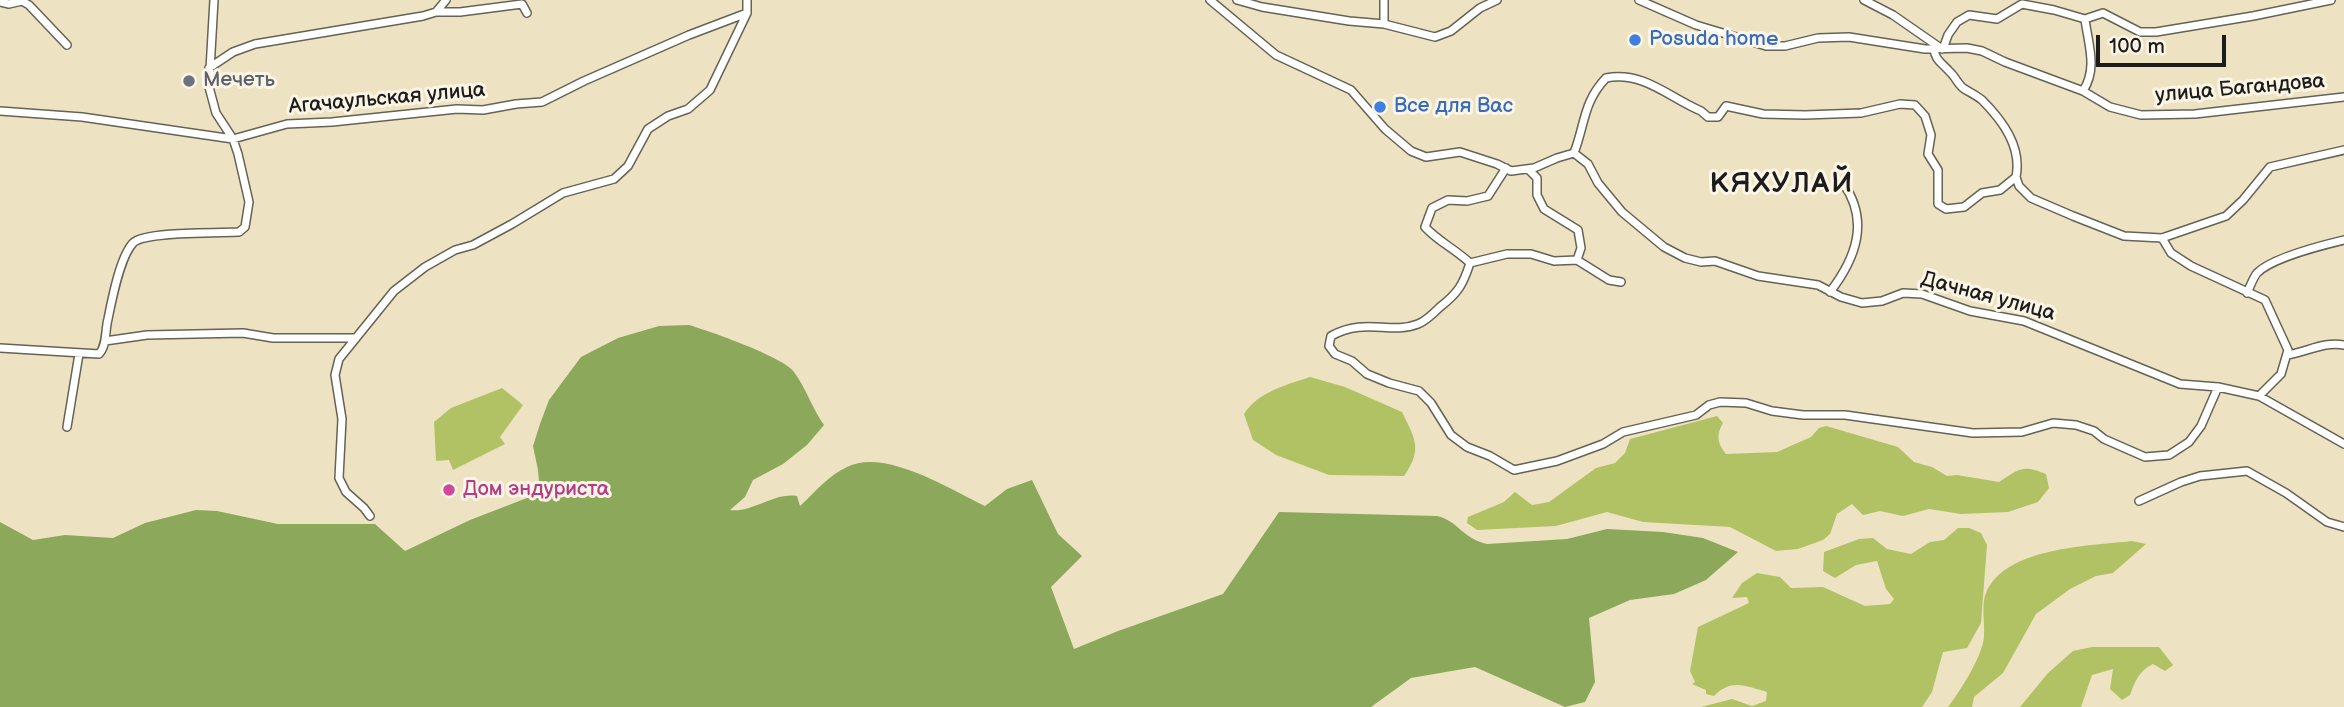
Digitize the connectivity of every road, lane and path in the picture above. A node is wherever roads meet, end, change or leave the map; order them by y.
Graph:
1 (214, 0) edge
2 (446, 0) edge
3 (747, 0) edge
4 (1210, 0) edge
5 (1237, 0) edge
6 (1384, 0) edge
7 (1497, 0) edge
8 (1639, 0) edge
9 (1864, 0) edge
10 (2331, 0) edge
11 (0, 2) edge
12 (436, 12) junction
13 (527, 13) dead end
14 (747, 13) junction
15 (2085, 19) junction
16 (1384, 24) junction
17 (67, 46) dead end
18 (1934, 49) junction
19 (1943, 49) junction
20 (209, 68) junction
21 (2083, 91) junction
22 (2344, 97) edge
23 (0, 112) edge
24 (233, 139) junction
25 (2344, 150) edge
26 (1574, 153) junction
27 (1506, 168) junction
28 (1528, 169) junction
29 (2016, 177) junction
30 (1843, 183) dead end
31 (2162, 238) junction
32 (2344, 240) edge
33 (1577, 260) junction
34 (1470, 263) junction
35 (1621, 282) dead end
36 (1830, 292) junction
37 (2247, 293) junction
38 (356, 338) junction
39 (104, 341) junction
40 (2344, 345) edge
41 (0, 348) edge
42 (79, 354) junction
43 (2287, 355) junction
44 (2218, 387) junction
45 (2259, 396) junction
46 (67, 427) dead end
47 (2344, 444) edge
48 (2139, 501) dead end
49 (370, 516) dead end
50 (2344, 527) edge

1 - 20 street
2 - 12 street
3 - 14 street
4 - 27 street
5 - 16 street
6 - 16 street
7 - 16 street
8 - 18 street, улица Багандова
9 - 19 street
10 - 15 street
11 - 17 street
12 - 13 street
12 - 20 street
14 - 24 street, Агачаульская улица
14 - 38 street
15 - 19 street
15 - 21 street
18 - 19 street, улица Багандова
18 - 29 street
19 - 21 street, улица Багандова
20 - 24 street
21 - 22 street, улица Багандова
23 - 24 street, Агачаульская улица
24 - 39 street
25 - 31 street
26 - 28 street
26 - 29 street
26 - 36 street, Дачная улица
27 - 28 street
27 - 34 street
28 - 33 street
29 - 31 street
30 - 36 street
31 - 37 street
32 - 37 street
33 - 34 street
33 - 35 street
34 - 44 street
36 - 44 street, Дачная улица
37 - 43 street
38 - 39 street
38 - 49 street
39 - 42 street
40 - 43 street
41 - 42 street
42 - 46 street
43 - 45 street
44 - 45 street, Дачная улица
45 - 47 street, Дачная улица
48 - 50 street

